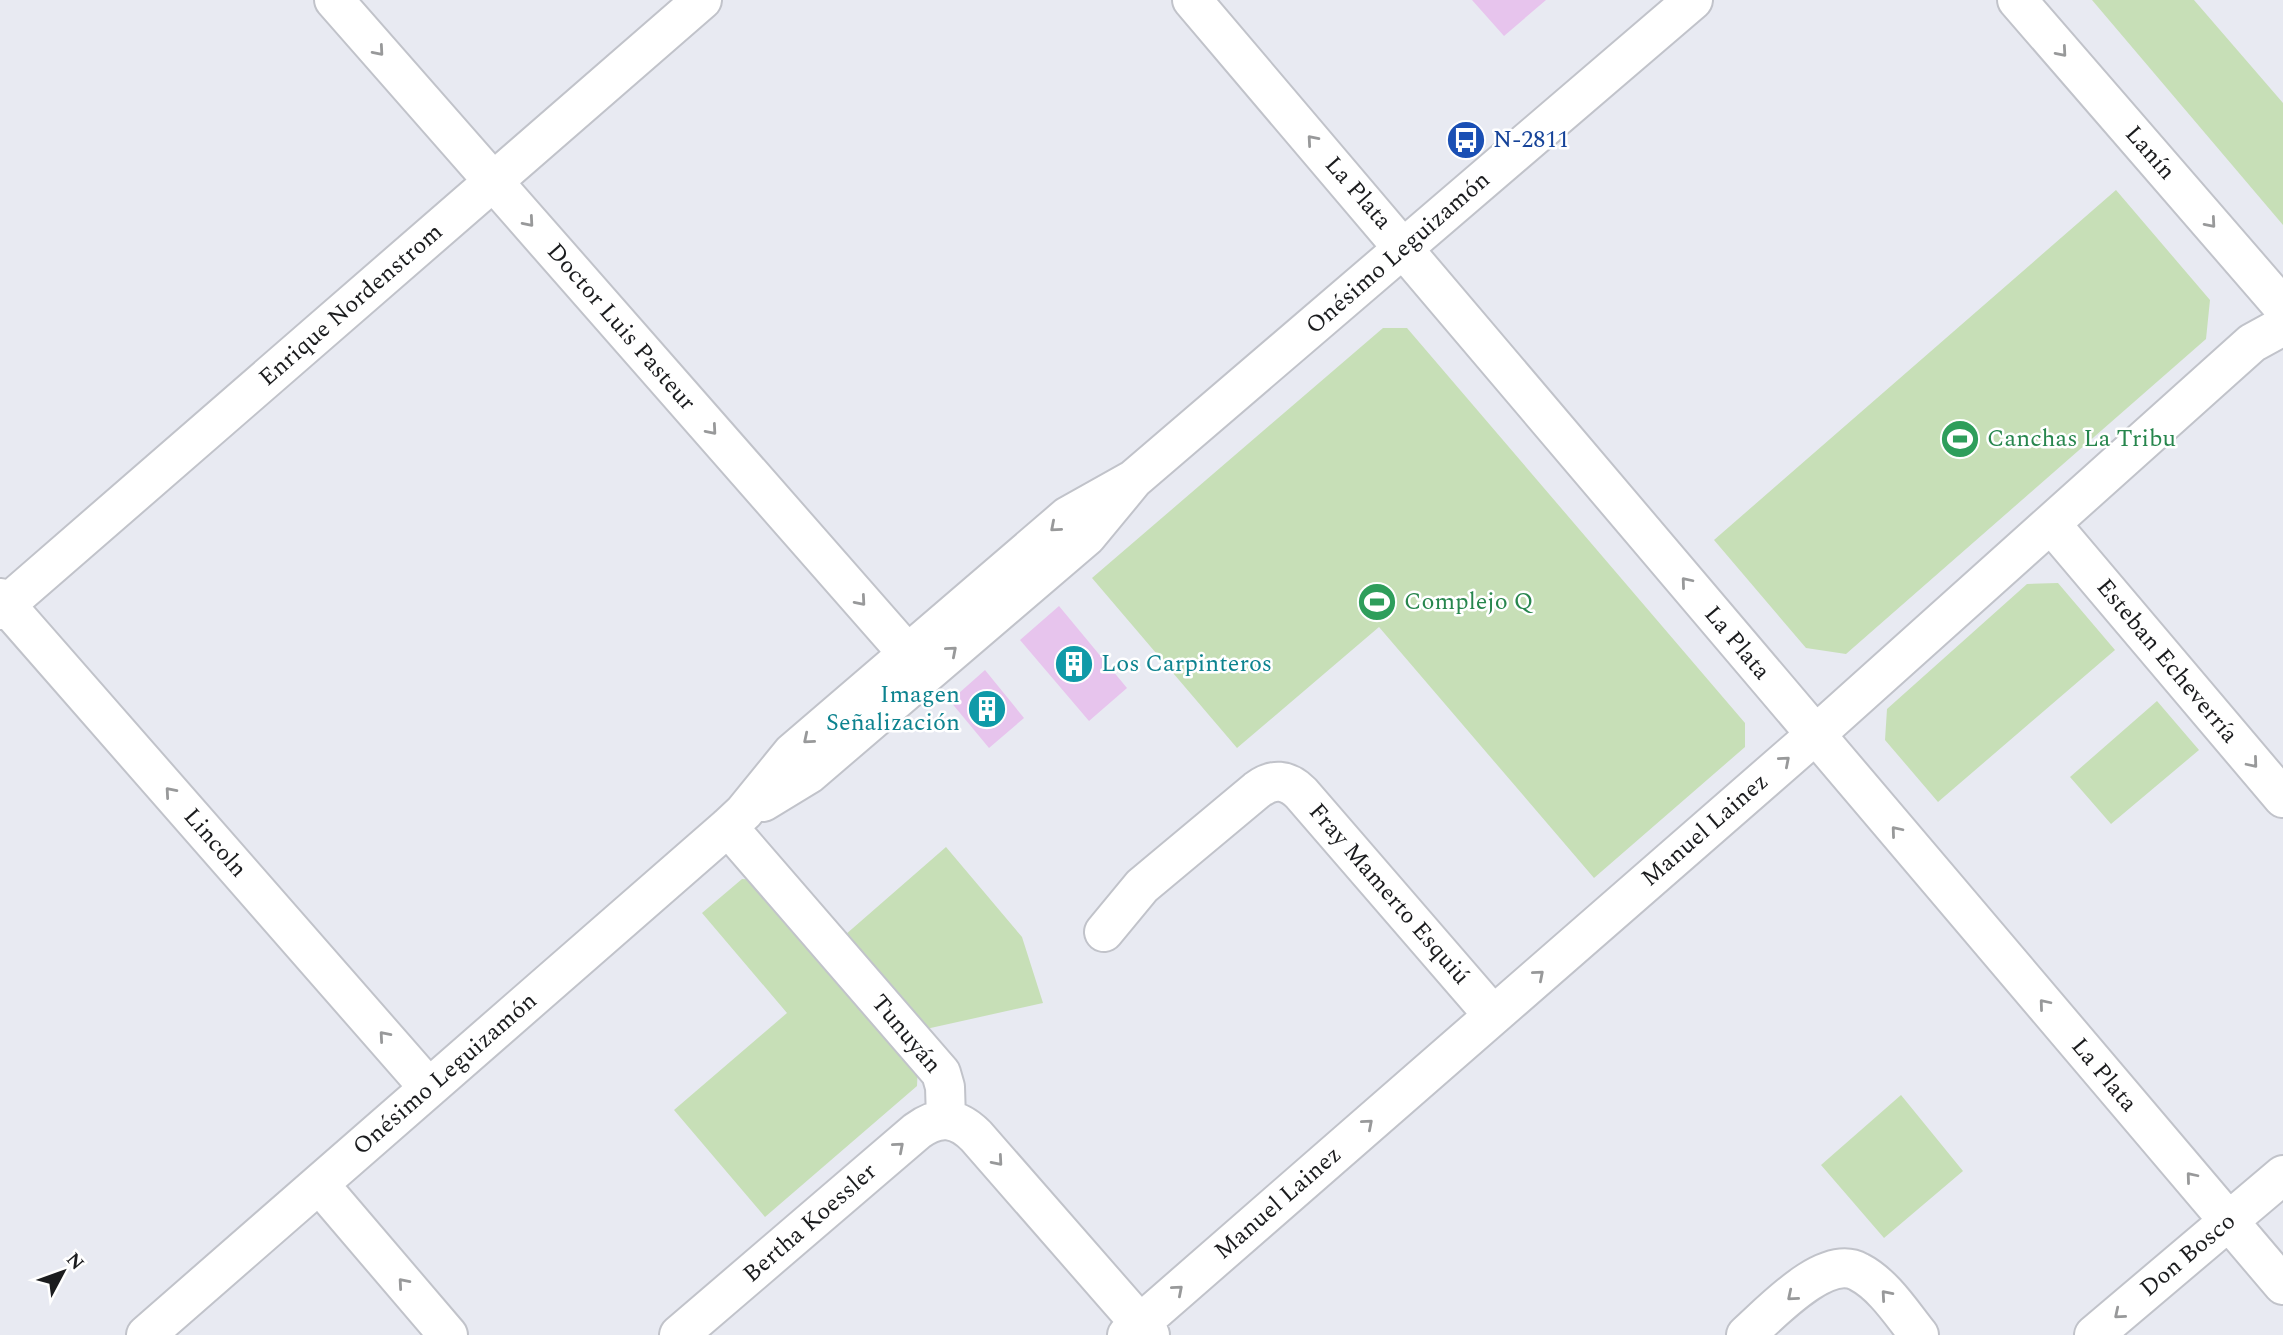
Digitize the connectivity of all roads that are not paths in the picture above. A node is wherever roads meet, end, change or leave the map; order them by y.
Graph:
1 (334, 0) edge
2 (702, 0) edge
3 (1192, 0) edge
4 (1693, 0) edge
5 (2017, 0) edge
6 (493, 181) junction
7 (1404, 248) junction
8 (2283, 307) edge
9 (2283, 326) edge
10 (1134, 479) junction
11 (2051, 524) junction
12 (2, 604) edge
13 (908, 654) junction
14 (1815, 735) junction
15 (2283, 798) edge
16 (736, 819) junction
17 (1104, 933) dead end
18 (1493, 1015) junction
19 (429, 1088) junction
20 (946, 1119) junction
21 (2283, 1175) edge
22 (319, 1184) junction
23 (2228, 1221) junction
24 (2283, 1285) edge
25 (1139, 1331) edge
26 (146, 1335) edge
27 (448, 1335) edge
28 (679, 1335) edge
29 (1746, 1335) edge
30 (1919, 1335) edge
31 (2094, 1335) edge

1 -> 6 street, Doctor Luis Pasteur
2 - 6 street, Enrique Nordenstrom
7 -> 3 street, La Plata
4 - 7 street, Onésimo Leguizamón
5 -> 8 street, Lanín
6 - 12 street, Enrique Nordenstrom
6 -> 13 street, Doctor Luis Pasteur
7 - 10 street, Onésimo Leguizamón
14 -> 7 street, La Plata
9 - 11 street, Manuel Lainez
10 -> 13 street, Onésimo Leguizamón
16 -> 10 street, Onésimo Leguizamón
11 - 14 street, Manuel Lainez
11 -> 15 street, Esteban Echeverría
19 -> 12 street, Lincoln
13 -> 16 street, Onésimo Leguizamón
18 -> 14 street, Manuel Lainez
23 -> 14 street, La Plata
16 - 19 street, Onésimo Leguizamón
16 - 20 street, Tunuyán
17 - 18 street, Fray Mamerto Esquiú
25 -> 18 street, Manuel Lainez
19 - 22 street, Onésimo Leguizamón
20 -> 25 street
28 -> 20 street, Bertha Koessler
21 - 23 street, Don Bosco
22 - 26 street, Onésimo Leguizamón
27 -> 22 street
23 - 24 street, La Plata
23 -> 31 street, Don Bosco
30 -> 29 street

